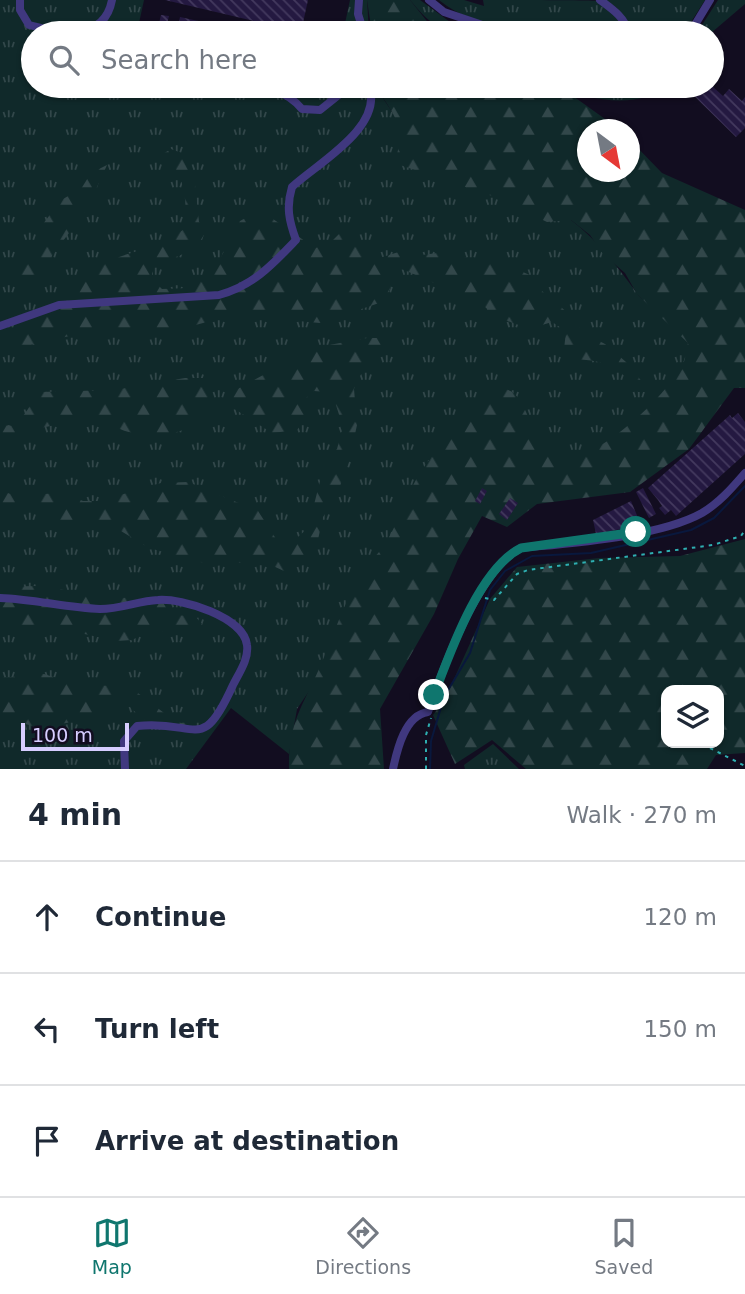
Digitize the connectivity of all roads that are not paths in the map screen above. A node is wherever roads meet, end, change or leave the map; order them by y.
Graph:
1 (20, 0) edge
2 (112, 0) edge
3 (359, 0) edge
4 (429, 0) edge
5 (600, 0) edge
6 (710, 0) edge
7 (27, 21) edge
8 (101, 21) edge
9 (360, 21) edge
10 (471, 21) edge
11 (624, 21) edge
12 (697, 21) edge
13 (292, 98) edge
14 (335, 98) edge
15 (371, 98) edge
16 (0, 326) edge
17 (745, 473) edge
18 (0, 598) edge
19 (125, 769) edge
20 (393, 769) edge

1 - 7 street
2 - 8 street
3 - 9 street
4 - 10 street
5 - 11 street
6 - 12 street
13 - 14 street
15 - 16 street
17 - 20 street
18 - 19 street

